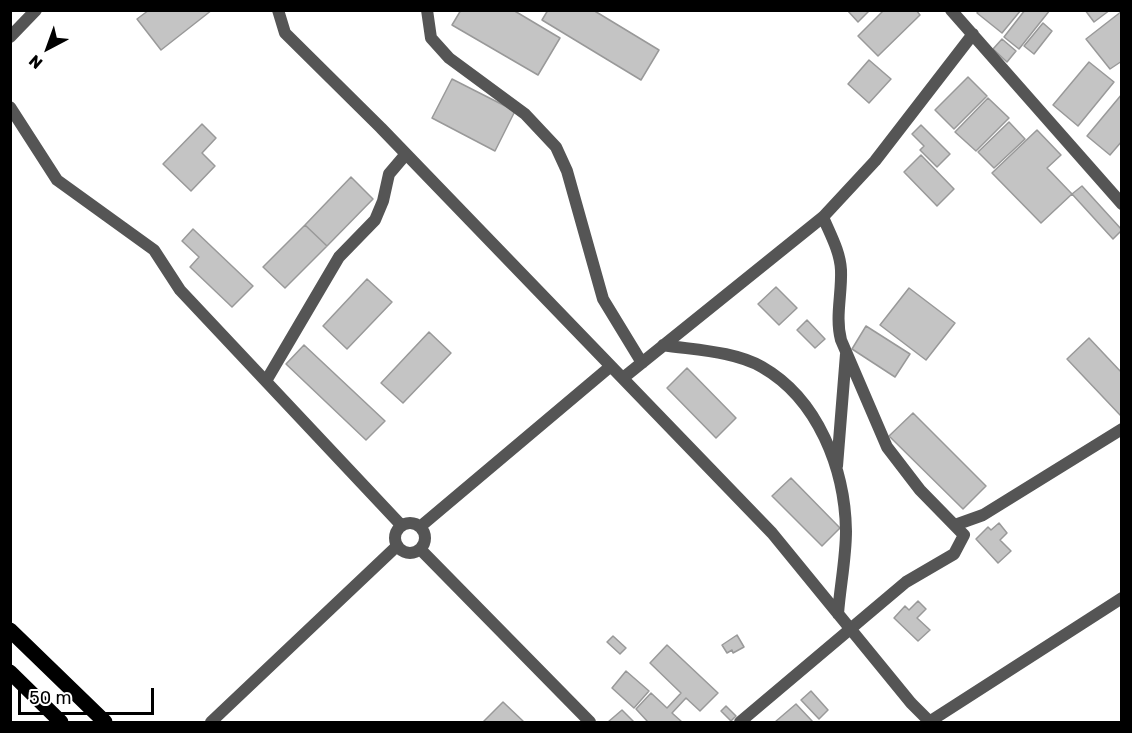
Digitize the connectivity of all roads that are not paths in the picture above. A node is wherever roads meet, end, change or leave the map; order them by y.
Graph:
1 (36, 10) edge
2 (278, 10) edge
3 (427, 10) edge
4 (951, 10) edge
5 (973, 34) junction
6 (10, 37) edge
7 (10, 107) edge
8 (406, 154) junction
9 (1122, 204) edge
10 (823, 217) junction
11 (663, 345) junction
12 (847, 353) junction
13 (642, 363) junction
14 (611, 366) junction
15 (622, 378) junction
16 (266, 381) junction
17 (1122, 429) edge
18 (836, 472) junction
19 (401, 525) junction
20 (955, 525) junction
21 (421, 526) junction
22 (397, 546) junction
23 (420, 549) junction
24 (1122, 598) edge
25 (838, 614) junction
26 (10, 630) edge
27 (851, 630) junction
28 (10, 672) edge
29 (930, 722) edge
30 (61, 723) edge
31 (105, 723) edge
32 (211, 723) edge
33 (590, 723) edge
34 (740, 723) edge

1 - 6 street
2 - 8 street
3 - 13 street
4 - 5 street
5 - 9 street
5 - 10 street
7 - 16 street
8 - 14 street
8 - 16 street
10 - 11 street
10 - 12 street
11 - 13 street
11 - 18 street
12 - 18 street
12 - 20 street
13 - 15 street
14 - 15 street
14 - 21 street
15 - 25 street
16 - 19 street
17 - 20 street
18 - 25 street
19 - 21 street
19 - 22 street
20 - 27 street
21 - 23 street
22 - 23 street
22 - 32 street
23 - 33 street
24 - 29 street
25 - 27 street
26 - 31 main road
27 - 29 street
27 - 34 street
28 - 30 main road

